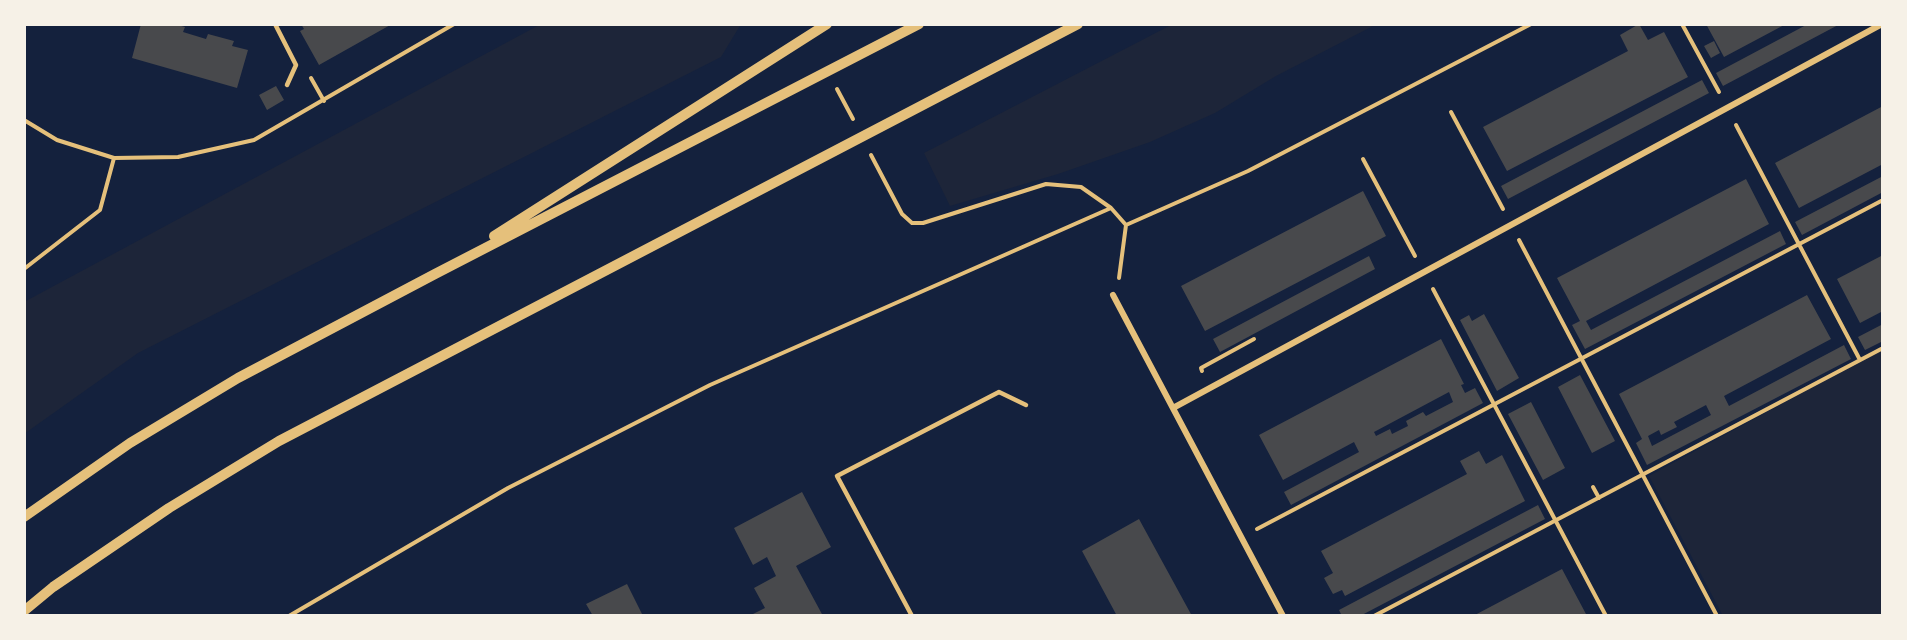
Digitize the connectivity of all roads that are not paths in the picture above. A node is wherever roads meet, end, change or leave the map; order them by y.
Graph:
1 (274, 24) edge
2 (827, 24) edge
3 (919, 24) edge
4 (1078, 24) edge
5 (1882, 24) edge
6 (287, 85) dead end
7 (435, 274) junction
8 (1113, 295) road end
9 (1026, 405) dead end
10 (1173, 408) junction
11 (24, 517) edge
12 (24, 610) edge
13 (912, 616) edge
14 (1283, 616) edge

1 - 6 lane
2 - 7 street
3 - 7 street
4 - 12 street
5 - 10 street
7 - 11 street
8 - 10 street
9 - 13 lane
10 - 14 street

